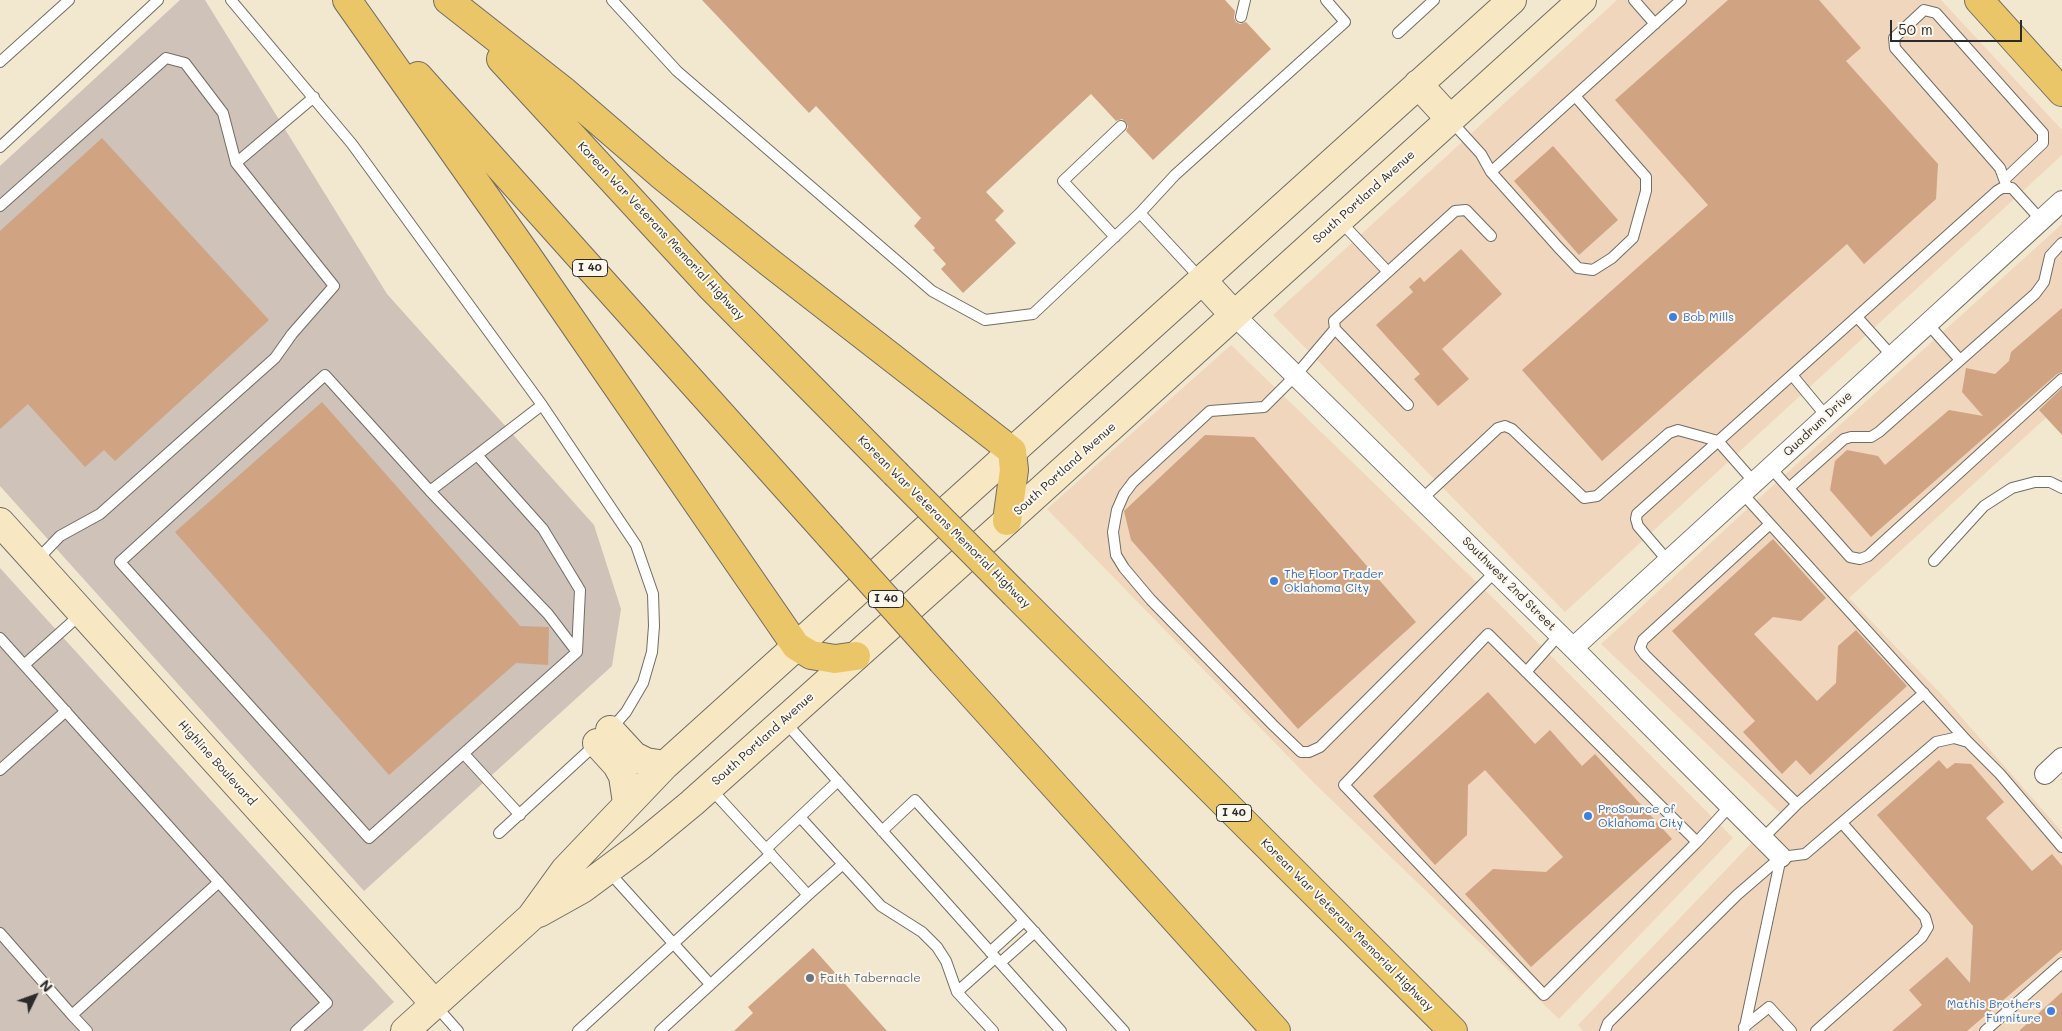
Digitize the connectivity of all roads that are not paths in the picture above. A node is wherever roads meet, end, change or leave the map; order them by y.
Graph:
1 (69, 0) edge
2 (158, 0) edge
3 (231, 0) edge
4 (349, 0) edge
5 (448, 0) edge
6 (612, 0) edge
7 (1245, 0) edge
8 (1326, 0) edge
9 (1434, 0) edge
10 (1512, 0) edge
11 (1634, 0) edge
12 (1681, 0) edge
13 (1979, 0) edge
14 (1576, 2) edge
15 (1241, 17) dead end
16 (1655, 24) junction
17 (1398, 33) dead end
18 (0, 62) edge
19 (1418, 84) junction
20 (2062, 92) edge
21 (1575, 96) junction
22 (314, 97) junction
23 (1450, 119) junction
24 (1121, 126) dead end
25 (0, 147) edge
26 (236, 163) junction
27 (1490, 172) junction
28 (2006, 183) junction
29 (2062, 201) edge
30 (0, 206) edge
31 (1140, 214) junction
32 (1339, 220) junction
33 (2041, 220) junction
34 (1491, 236) dead end
35 (1115, 237) junction
36 (2062, 243) edge
37 (1388, 272) junction
38 (1202, 280) junction
39 (1234, 314) junction
40 (1856, 317) junction
41 (1928, 324) junction
42 (1335, 329) junction
43 (1892, 356) junction
44 (1960, 360) junction
45 (1296, 375) junction
46 (1792, 375) junction
47 (2062, 380) edge
48 (542, 405) junction
49 (1408, 405) dead end
50 (1826, 416) junction
51 (1718, 441) junction
52 (1012, 451) junction
53 (477, 455) junction
54 (1770, 468) junction
55 (1748, 488) junction
56 (1789, 488) junction
57 (2062, 488) edge
58 (430, 491) junction
59 (1422, 499) junction
60 (1007, 521) junction
61 (0, 522) edge
62 (1770, 524) junction
63 (1934, 561) dead end
64 (36, 562) junction
65 (1668, 562) junction
66 (1496, 572) junction
67 (82, 613) junction
68 (0, 638) edge
69 (1566, 641) junction
70 (796, 646) junction
71 (577, 652) junction
72 (856, 656) junction
73 (24, 665) junction
74 (1526, 672) junction
75 (1924, 694) junction
76 (66, 711) junction
77 (784, 721) junction
78 (604, 737) junction
79 (1968, 742) junction
80 (464, 754) junction
81 (2062, 758) edge
82 (665, 765) junction
83 (0, 770) edge
84 (2045, 774) dead end
85 (838, 781) junction
86 (709, 788) junction
87 (627, 803) junction
88 (1797, 804) junction
89 (1731, 805) junction
90 (520, 815) junction
91 (800, 817) junction
92 (1842, 822) junction
93 (882, 831) junction
94 (499, 833) dead end
95 (1763, 838) junction
96 (1697, 842) junction
97 (2062, 847) edge
98 (768, 851) junction
99 (1781, 857) junction
100 (843, 864) junction
101 (607, 870) junction
102 (219, 882) junction
103 (808, 895) junction
104 (531, 917) junction
105 (1024, 921) junction
106 (1034, 932) junction
107 (0, 933) edge
108 (673, 944) junction
109 (995, 958) junction
110 (2062, 963) edge
111 (710, 984) junction
112 (957, 992) junction
113 (434, 1004) junction
114 (72, 1015) junction
115 (1743, 1029) edge
116 (87, 1031) edge
117 (296, 1031) edge
118 (405, 1031) edge
119 (458, 1031) edge
120 (578, 1031) edge
121 (660, 1031) edge
122 (993, 1031) edge
123 (1061, 1031) edge
124 (1124, 1031) edge
125 (1276, 1031) edge
126 (1453, 1031) edge
127 (1605, 1031) edge
128 (1791, 1031) edge
129 (1816, 1031) edge
130 (1985, 1031) edge

1 - 18 lane
2 - 25 lane
3 - 22 lane
4 - 70 main road
4 - 125 main road, I 40, bridge
5 - 52 main road
5 - 126 main road, Korean War Veterans Memorial Highway / I 40, bridge
6 - 35 lane
7 - 15 lane
8 - 31 lane
9 - 17 lane
10 - 19 main road, South Portland Avenue
11 - 16 lane
12 - 16 lane
13 - 20 main road
14 - 23 main road, South Portland Avenue
16 - 21 lane
19 - 23 main road
19 - 38 main road, South Portland Avenue
21 - 27 lane
21 - 27 lane
22 - 26 lane
22 - 48 lane
23 - 27 lane
23 - 32 main road, South Portland Avenue
24 - 35 lane
26 - 30 lane
26 - 64 lane
28 - 28 lane
28 - 33 lane
28 - 40 lane
29 - 33 street, Quadrum Drive
31 - 35 lane
31 - 38 lane
32 - 37 lane
32 - 39 main road, South Portland Avenue
33 - 41 street, Quadrum Drive
34 - 37 lane
36 - 44 lane
37 - 42 lane
38 - 39 main road
38 - 52 main road, South Portland Avenue
39 - 45 street, Southwest 2nd Street
39 - 60 main road, South Portland Avenue
40 - 43 lane
40 - 46 lane
41 - 43 street, Quadrum Drive
41 - 44 lane
42 - 45 lane
42 - 49 lane
43 - 50 street, Quadrum Drive
44 - 56 lane
45 - 59 street, Southwest 2nd Street
45 - 66 lane
46 - 50 lane
46 - 51 lane
47 - 56 lane
48 - 53 lane
48 - 78 lane
50 - 54 street, Quadrum Drive
51 - 55 lane
51 - 59 lane
51 - 65 lane
52 - 60 main road
52 - 70 main road, South Portland Avenue
53 - 58 lane
53 - 71 lane
54 - 55 street, Quadrum Drive
54 - 56 lane
55 - 62 lane
55 - 65 street, Quadrum Drive
57 - 63 lane
58 - 71 lane
58 - 80 lane
59 - 66 street, Southwest 2nd Street
60 - 72 main road, South Portland Avenue
61 - 64 main road, Highline Boulevard
62 - 75 lane
62 - 88 lane
64 - 67 main road, Highline Boulevard
65 - 69 street, Quadrum Drive
66 - 69 street, Southwest 2nd Street
67 - 73 lane
67 - 113 main road, Highline Boulevard
68 - 73 lane
69 - 74 lane
69 - 89 street, Southwest 2nd Street
70 - 72 main road
70 - 82 main road, South Portland Avenue
71 - 80 lane
72 - 77 main road, South Portland Avenue
73 - 76 lane
74 - 96 lane
74 - 96 lane
75 - 79 lane
75 - 88 lane
76 - 83 lane
76 - 102 lane
77 - 85 lane
77 - 86 main road, South Portland Avenue
78 - 82 main road
78 - 87 main road
78 - 90 lane
79 - 92 lane
79 - 97 lane
80 - 90 lane
81 - 84 street
82 - 87 main road, South Portland Avenue
85 - 91 lane
85 - 93 lane
86 - 98 lane
86 - 101 main road, South Portland Avenue
87 - 104 main road, South Portland Avenue
88 - 95 lane
89 - 95 street, Southwest 2nd Street
89 - 96 lane
90 - 94 lane
91 - 98 lane
91 - 100 lane
92 - 99 lane
92 - 129 lane
93 - 105 lane
93 - 109 lane
95 - 99 street, Southwest 2nd Street
98 - 103 lane
98 - 108 lane
99 - 115 lane
99 - 127 lane
100 - 103 lane
100 - 112 lane
101 - 104 main road, South Portland Avenue
101 - 108 lane
102 - 114 lane
102 - 117 lane
103 - 111 lane
104 - 113 main road, South Portland Avenue
105 - 106 lane
105 - 109 lane
106 - 109 lane
106 - 124 lane
107 - 114 lane
108 - 111 lane
108 - 120 lane
109 - 112 lane
109 - 123 lane
110 - 130 lane
111 - 121 lane
112 - 122 lane
113 - 118 main road, South Portland Avenue
113 - 119 lane
114 - 116 lane
115 - 128 lane

